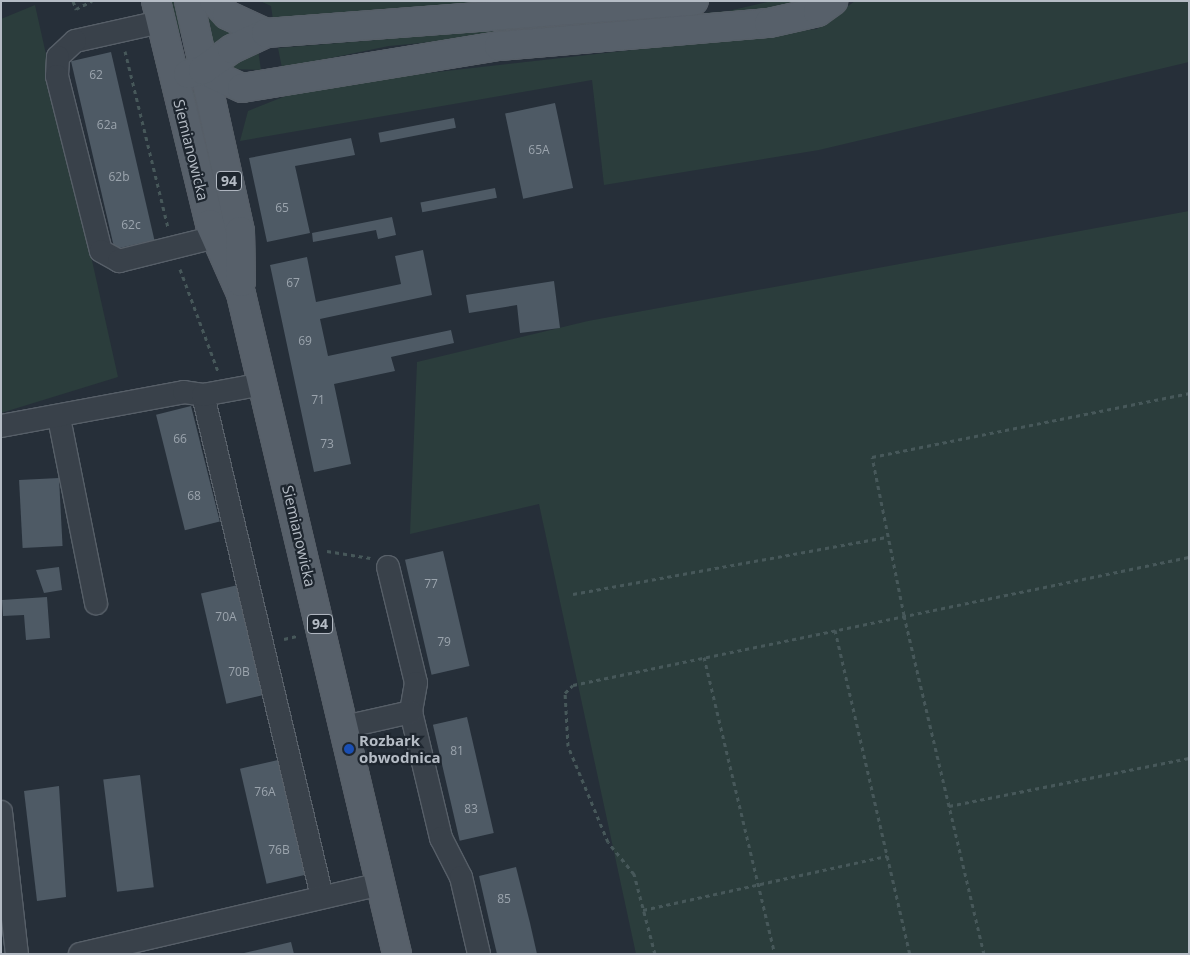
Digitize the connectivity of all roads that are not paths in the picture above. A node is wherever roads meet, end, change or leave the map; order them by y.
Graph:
1 (189, 1) edge
2 (214, 1) edge
3 (694, 1) edge
4 (833, 1) edge
5 (158, 12) edge
6 (266, 33) junction
7 (203, 70) junction
8 (173, 78) junction
9 (215, 237) junction
10 (241, 294) junction
11 (263, 384) junction
12 (202, 395) junction
13 (59, 418) junction
14 (1, 426) edge
15 (388, 567) road end
16 (96, 603) dead end
17 (411, 712) junction
18 (344, 727) junction
19 (1, 812) edge
20 (381, 884) junction
21 (322, 897) junction
22 (17, 954) edge
23 (80, 954) edge
24 (397, 954) edge
25 (479, 954) edge

1 - 7 main road, Siemianowicka / 94
2 - 6 main road
3 - 6 main road
4 - 7 main road
5 - 8 main road, Siemianowicka / 94
5 - 9 lane
6 - 7 main road
7 - 8 main road
7 - 10 main road, Siemianowicka / 94
8 - 9 main road, Siemianowicka / 94
9 - 10 main road, Siemianowicka / 94
10 - 11 main road, Siemianowicka / 94
11 - 12 lane
11 - 18 main road, Siemianowicka / 94
12 - 13 lane
12 - 21 lane
13 - 14 lane
13 - 16 lane
15 - 17 lane
17 - 18 lane
17 - 25 lane
18 - 20 main road, Siemianowicka / 94
19 - 22 lane
20 - 21 lane
20 - 24 main road, Siemianowicka / 94
21 - 23 lane

